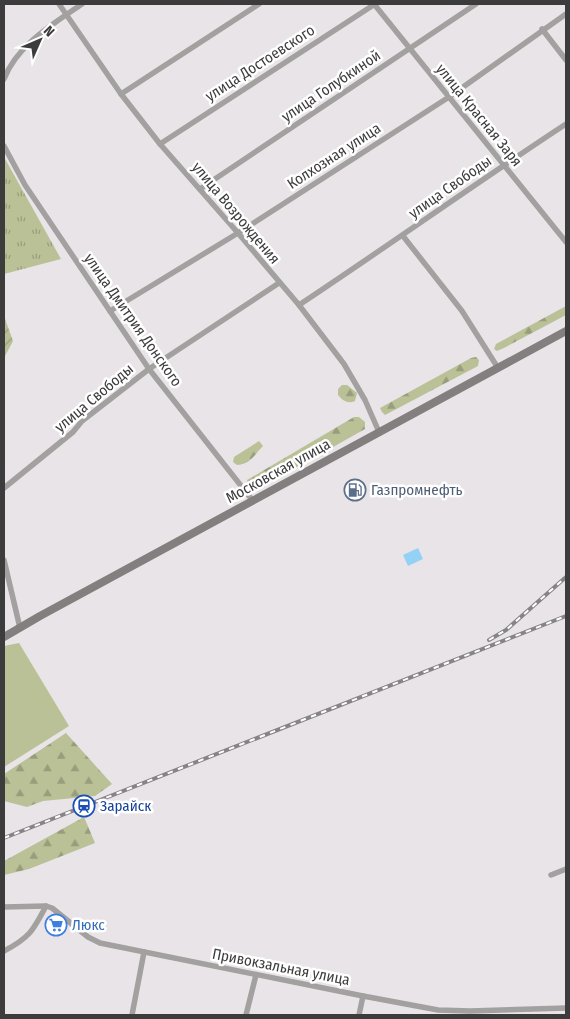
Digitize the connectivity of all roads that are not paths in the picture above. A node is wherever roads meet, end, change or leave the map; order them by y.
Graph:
1 (59, 4) edge
2 (82, 4) edge
3 (258, 4) edge
4 (374, 4) edge
5 (476, 4) edge
6 (66, 14) junction
7 (566, 14) edge
8 (542, 29) junction
9 (410, 49) junction
10 (566, 60) edge
11 (4, 79) edge
12 (121, 94) junction
13 (449, 97) junction
14 (566, 124) edge
15 (160, 144) junction
16 (4, 146) edge
17 (503, 165) junction
18 (200, 189) junction
19 (238, 233) junction
20 (402, 236) junction
21 (566, 242) edge
22 (279, 283) junction
23 (299, 305) junction
24 (110, 311) junction
25 (566, 331) edge
26 (498, 368) junction
27 (149, 369) junction
28 (379, 432) junction
29 (4, 488) edge
30 (253, 501) junction
31 (4, 560) edge
32 (20, 628) junction
33 (4, 638) edge
34 (566, 869) edge
35 (551, 875) dead end
36 (46, 906) junction
37 (4, 907) edge
38 (4, 951) edge
39 (144, 952) junction
40 (256, 975) junction
41 (363, 996) junction
42 (566, 1008) edge
43 (530, 1012) edge
44 (470, 1013) edge
45 (132, 1015) edge
46 (246, 1015) edge
47 (359, 1015) edge

1 - 6 street, улица Возрождения
2 - 6 street
3 - 12 street
4 - 9 street, улица Красная Заря
4 - 15 street, улица Достоевского
5 - 9 street, улица Голубкиной
6 - 11 street
6 - 12 street, улица Возрождения
7 - 8 street, Колхозная улица
8 - 10 street
8 - 13 street, Колхозная улица
9 - 13 street, улица Красная Заря
9 - 18 street, улица Голубкиной
12 - 15 street, улица Возрождения
13 - 17 street, улица Красная Заря
13 - 19 street, Колхозная улица
14 - 17 street, улица Свободы
15 - 18 street, улица Возрождения
16 - 24 street, улица Дмитрия Донского
17 - 20 street, улица Свободы
17 - 21 street, улица Красная Заря
18 - 19 street, улица Возрождения
19 - 22 street, улица Возрождения
19 - 24 street, Колхозная улица
20 - 23 street, улица Свободы
20 - 26 street
22 - 23 street, улица Возрождения
22 - 27 street, улица Свободы
23 - 28 street, улица Возрождения
24 - 27 street, улица Дмитрия Донского
25 - 26 main road, Московская улица
26 - 28 main road, Московская улица
27 - 29 street, улица Свободы
27 - 30 street, улица Дмитрия Донского
28 - 30 main road, Московская улица
30 - 32 main road, Московская улица
31 - 32 street
32 - 33 main road, Московская улица
34 - 35 street
36 - 37 street
36 - 38 street
36 - 39 street, Привокзальная улица
39 - 40 street, Привокзальная улица
39 - 45 street
40 - 41 street, Привокзальная улица
40 - 46 street
41 - 44 street, Привокзальная улица
41 - 47 street
42 - 43 street, Привокзальная улица
43 - 44 street, Привокзальная улица

